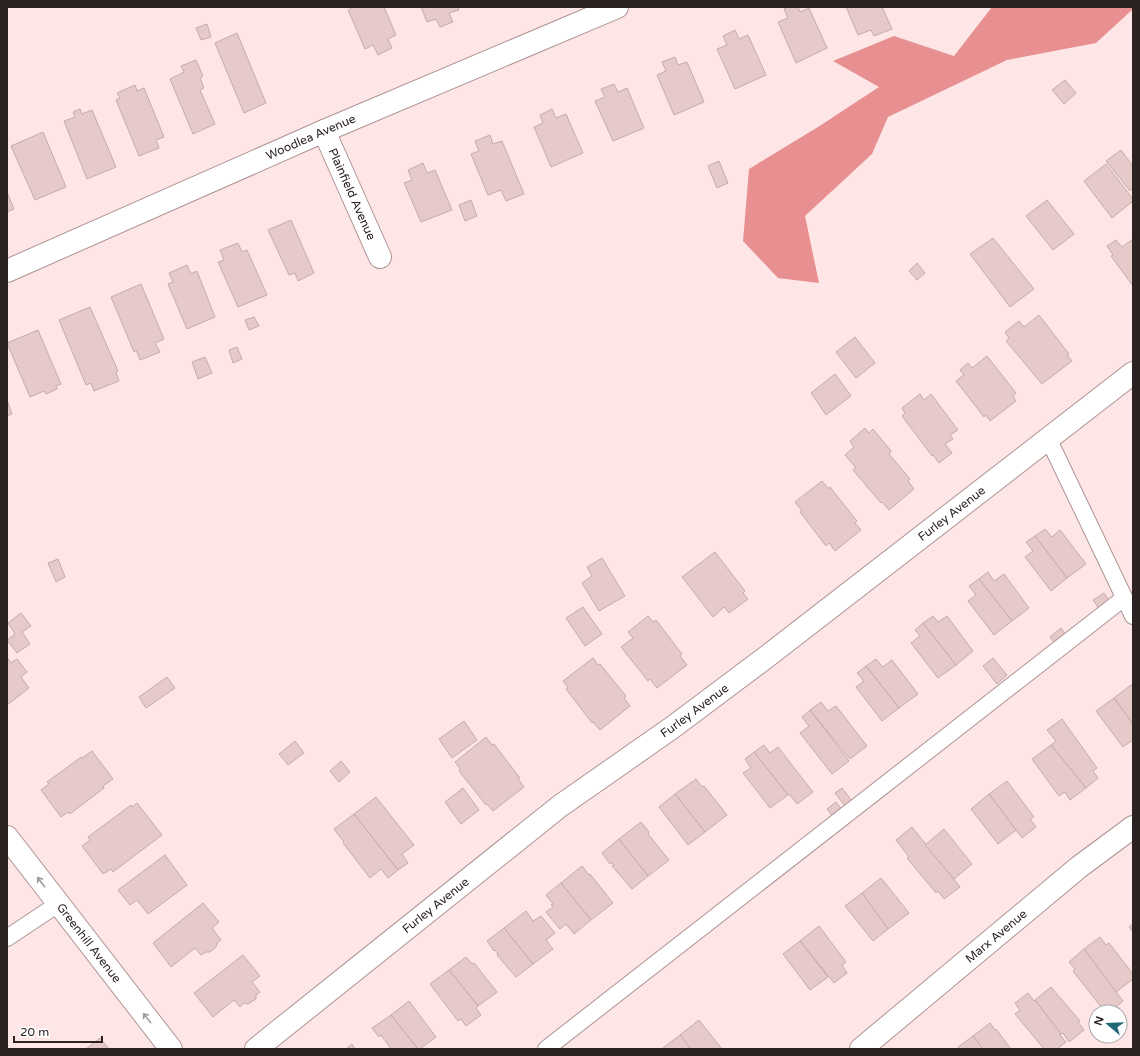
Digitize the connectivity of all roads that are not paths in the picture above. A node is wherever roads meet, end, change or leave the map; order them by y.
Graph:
1 (617, 7) edge
2 (324, 131) junction
3 (380, 257) dead end
4 (7, 271) edge
5 (1133, 373) edge
6 (1048, 438) junction
7 (1124, 598) junction
8 (1133, 616) edge
9 (1133, 827) edge
10 (7, 836) edge
11 (58, 904) junction
12 (7, 938) edge
13 (171, 1049) edge
14 (256, 1049) edge
15 (546, 1049) edge
16 (861, 1049) edge

1 - 2 street, Woodlea Avenue
2 - 3 street, Plainfield Avenue
2 - 4 street, Woodlea Avenue
5 - 6 street, Furley Avenue
6 - 7 lane
6 - 14 street, Furley Avenue
7 - 8 lane
7 - 15 lane
9 - 16 street, Marx Avenue
11 -> 10 street, Greenhill Avenue
11 - 12 lane
13 -> 11 street, Greenhill Avenue

